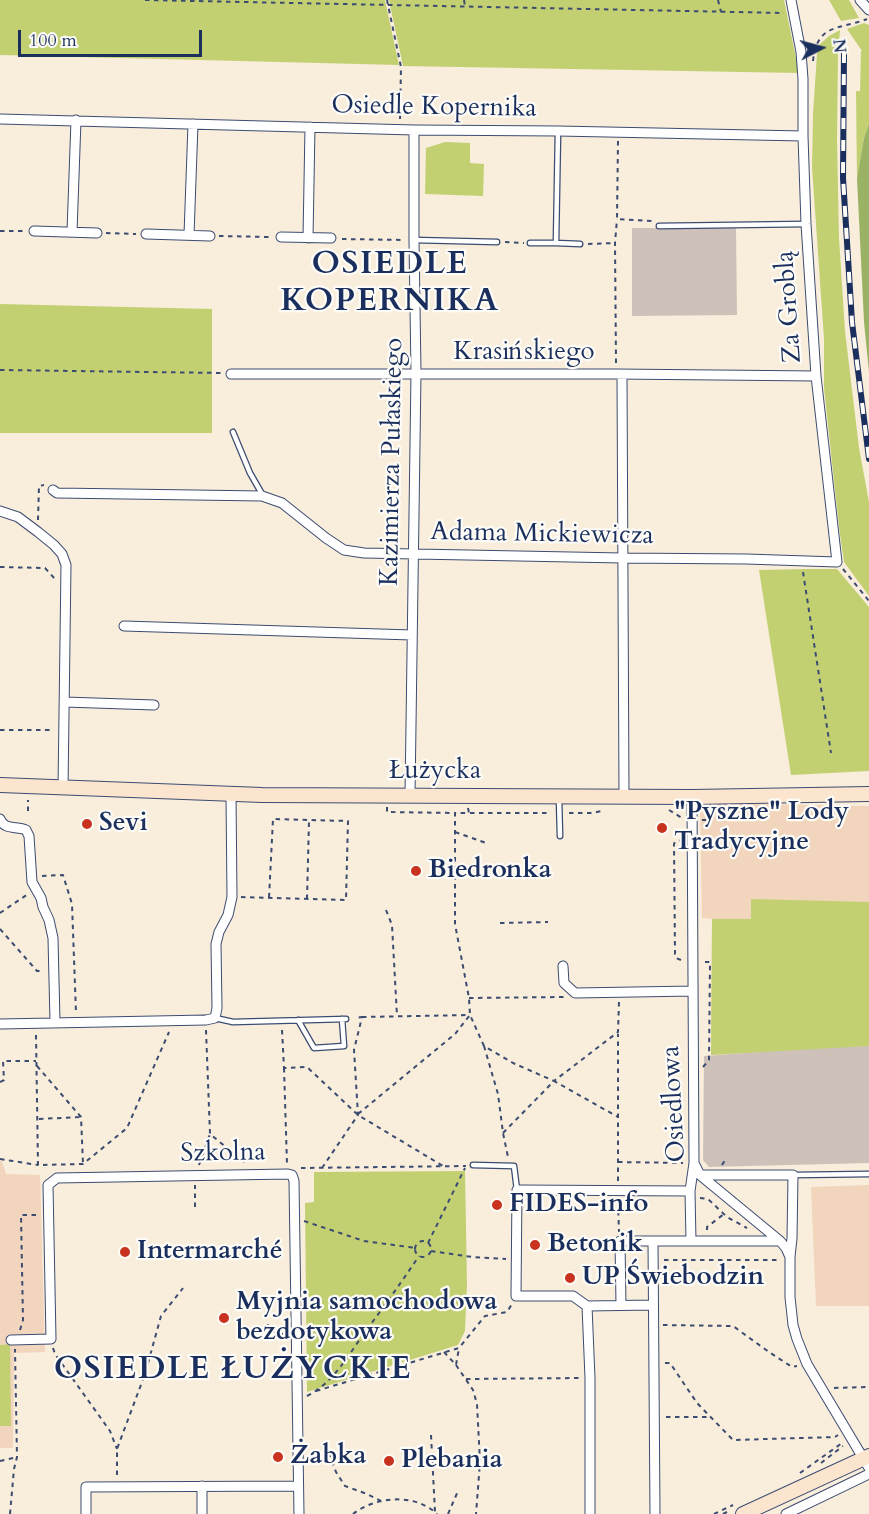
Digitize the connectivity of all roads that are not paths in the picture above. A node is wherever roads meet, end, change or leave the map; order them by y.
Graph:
1 (791, 0) edge
2 (860, 0) edge
3 (868, 14) edge
4 (0, 119) edge
5 (76, 120) junction
6 (193, 124) junction
7 (310, 127) junction
8 (414, 130) junction
9 (558, 131) junction
10 (803, 136) junction
11 (806, 224) junction
12 (659, 226) road end
13 (34, 231) road end
14 (72, 232) junction
15 (97, 233) road end
16 (146, 234) road end
17 (189, 235) junction
18 (210, 236) road end
19 (281, 237) road end
20 (308, 238) junction
21 (331, 238) road end
22 (414, 240) junction
23 (497, 242) road end
24 (530, 243) road end
25 (556, 243) junction
26 (580, 244) road end
27 (416, 373) junction
28 (231, 374) road end
29 (619, 374) junction
30 (816, 376) junction
31 (232, 432) dead end
32 (52, 490) dead end
33 (262, 496) junction
34 (0, 511) edge
35 (413, 554) junction
36 (622, 558) junction
37 (837, 562) joint
38 (124, 626) dead end
39 (412, 635) junction
40 (64, 702) junction
41 (154, 705) dead end
42 (0, 785) edge
43 (63, 788) junction
44 (231, 794) junction
45 (869, 794) edge
46 (410, 795) junction
47 (559, 796) junction
48 (624, 796) junction
49 (692, 797) junction
50 (0, 819) edge
51 (560, 836) dead end
52 (564, 966) dead end
53 (693, 992) junction
54 (210, 1019) junction
55 (298, 1020) junction
56 (55, 1022) junction
57 (0, 1024) edge
58 (690, 1163) junction
59 (473, 1165) dead end
60 (869, 1174) edge
61 (700, 1175) junction
62 (793, 1175) junction
63 (517, 1190) junction
64 (690, 1194) junction
65 (653, 1241) junction
66 (691, 1241) junction
67 (780, 1241) junction
68 (790, 1258) junction
69 (621, 1305) junction
70 (653, 1305) junction
71 (587, 1306) junction
72 (13, 1340) road end
73 (867, 1461) edge
74 (869, 1474) edge
75 (202, 1486) junction
76 (298, 1486) junction
77 (739, 1509) edge
78 (86, 1514) edge
79 (202, 1514) edge
80 (299, 1514) edge
81 (591, 1514) edge
82 (655, 1514) edge
83 (786, 1514) edge

1 - 10 street, Za Groblą
2 - 3 street
4 - 5 street, Osiedle Kopernika
5 - 6 street, Osiedle Kopernika
5 - 14 street
6 - 7 street, Osiedle Kopernika
6 - 17 street
7 - 8 street, Osiedle Kopernika
7 - 20 street, Osiedle Kopernika
8 - 9 street, Osiedle Kopernika
8 - 22 street, Kazimierza Pułaskiego
9 - 10 street, Osiedle Kopernika
9 - 25 lane, Osiedle Kopernika
10 - 11 street, Za Groblą
11 - 12 lane
11 - 30 street, Za Groblą
13 - 14 street
14 - 15 street
16 - 17 street
17 - 18 street
19 - 20 street
20 - 21 street
22 - 23 lane
22 - 27 street, Kazimierza Pułaskiego
24 - 25 lane
25 - 26 lane
27 - 28 street, Krasińskiego
27 - 29 street, Krasińskiego
27 - 35 street, Kazimierza Pułaskiego
29 - 30 street, Krasińskiego
29 - 36 street
30 - 37 street, Za Groblą
31 - 33 lane
32 - 33 street, Adama Mickiewicza
33 - 35 street, Adama Mickiewicza
34 - 40 street
35 - 36 street, Adama Mickiewicza
35 - 39 street, Kazimierza Pułaskiego
36 - 37 street, Adama Mickiewicza
36 - 48 street
38 - 39 street
39 - 46 street, Kazimierza Pułaskiego
40 - 41 street
40 - 43 street
42 - 43 street, Łużycka
43 - 44 street, Łużycka
44 - 46 street, Łużycka
44 - 54 street
45 - 49 street, Łużycka
46 - 47 street, Łużycka
47 - 48 street, Łużycka
47 - 51 lane
48 - 49 street, Łużycka
49 - 53 street, Osiedlowa
50 - 56 street
52 - 53 street
53 - 58 street, Osiedlowa
54 - 55 lane
54 - 56 street
55 - 55 lane
56 - 57 street
58 - 61 street, Osiedlowa
58 - 64 street
59 - 63 lane
60 - 62 lane
61 - 62 street
61 - 67 street, Osiedlowa
62 - 68 street
63 - 64 street
63 - 71 street
64 - 66 street
65 - 66 street
65 - 69 street
65 - 70 street
66 - 67 street
67 - 68 street, Osiedlowa
68 - 73 street
69 - 70 street
69 - 71 street
70 - 82 street
71 - 81 street
72 - 76 street, Szkolna
73 - 77 street
74 - 83 street
75 - 76 street
75 - 78 street
75 - 79 street
76 - 80 street, Szkolna

